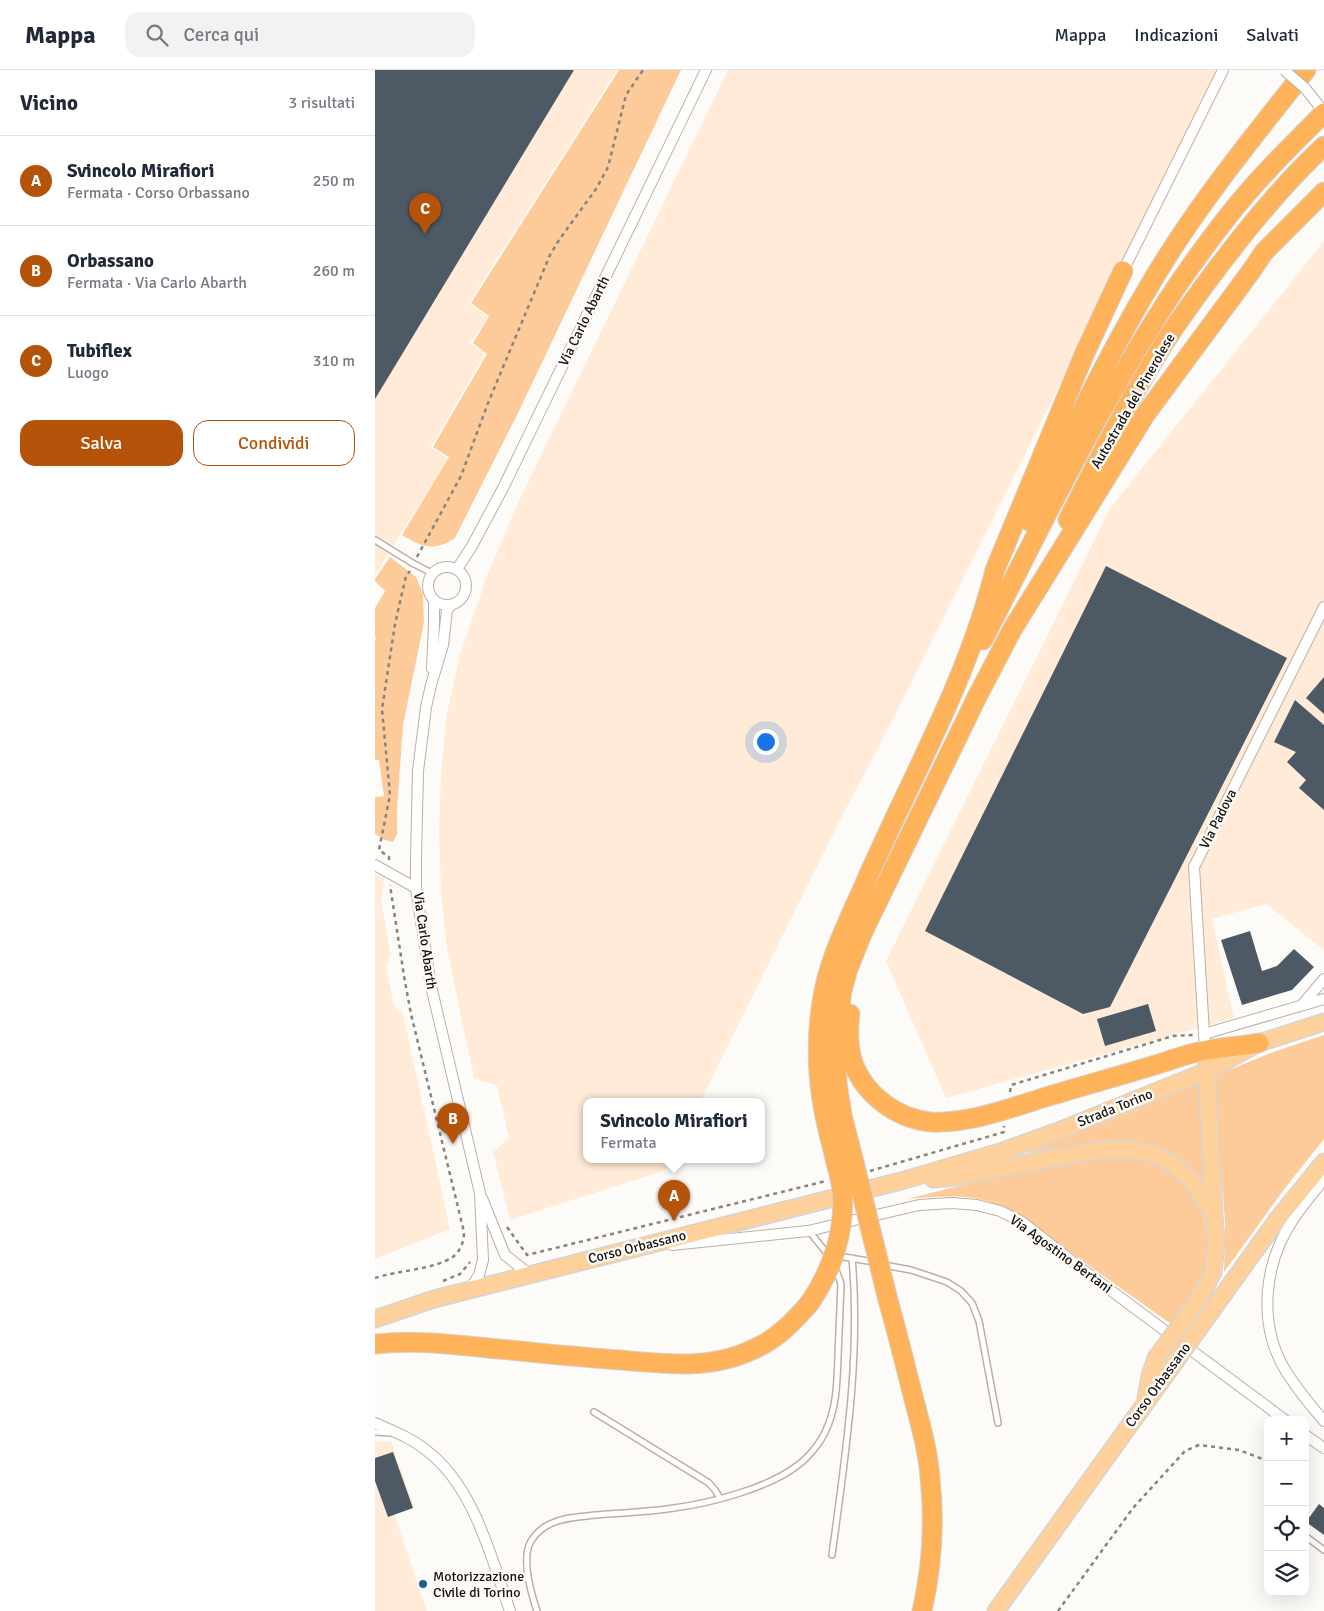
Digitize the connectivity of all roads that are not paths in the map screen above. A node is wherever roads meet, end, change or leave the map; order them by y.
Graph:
1 (706, 70) edge
2 (1223, 70) edge
3 (1284, 70) edge
4 (1293, 70) edge
5 (1306, 79) edge
6 (1324, 112) edge
7 (1324, 146) edge
8 (1324, 192) edge
9 (1324, 207) edge
10 (1252, 270) junction
11 (1123, 271) joint
12 (375, 540) edge
13 (457, 569) junction
14 (432, 573) junction
15 (989, 596) junction
16 (434, 600) junction
17 (451, 605) junction
18 (1324, 607) edge
19 (1012, 630) junction
20 (431, 685) junction
21 (956, 687) junction
22 (941, 771) junction
23 (375, 865) edge
24 (417, 888) junction
25 (1324, 979) edge
26 (1324, 999) edge
27 (1301, 1005) junction
28 (1324, 1022) edge
29 (1205, 1042) junction
30 (1259, 1043) junction
31 (1207, 1071) junction
32 (1324, 1162) edge
33 (846, 1170) junction
34 (1324, 1179) edge
35 (901, 1181) junction
36 (480, 1193) junction
37 (1214, 1216) junction
38 (808, 1231) junction
39 (621, 1251) junction
40 (827, 1254) junction
41 (852, 1258) junction
42 (529, 1274) junction
43 (469, 1290) junction
44 (375, 1319) edge
45 (375, 1344) edge
46 (1145, 1403) junction
47 (594, 1412) dead end
48 (1280, 1416) edge
49 (1324, 1421) edge
50 (375, 1423) edge
51 (998, 1423) dead end
52 (375, 1432) edge
53 (399, 1433) junction
54 (1309, 1438) edge
55 (1324, 1448) edge
56 (720, 1498) junction
57 (1309, 1539) edge
58 (1324, 1550) edge
59 (832, 1555) dead end
60 (510, 1611) edge
61 (537, 1611) edge
62 (922, 1611) edge
63 (996, 1611) edge

1 - 13 street, Via Carlo Abarth
2 - 11 street
3 - 5 street, bridge
4 - 5 street, bridge
5 - 6 street
5 - 15 highway
6 - 21 highway
7 - 19 highway, Autostrada del Pinerolese
8 - 10 highway
9 - 10 highway
10 - 19 highway
11 - 15 highway
12 - 14 lane
13 - 14 street
13 - 17 street, Via Carlo Abarth
14 - 16 street, Via Carlo Abarth
15 - 21 highway
16 - 17 street
16 - 20 street, Via Carlo Abarth
17 - 20 street, Via Carlo Abarth
18 - 29 street, Via Padova
19 - 22 highway
20 - 24 street, Via Carlo Abarth
21 - 33 highway
22 - 29 highway
22 - 33 highway
23 - 24 street
24 - 36 street, Via Carlo Abarth
25 - 27 street
26 - 27 street
27 - 29 street
28 - 30 main road, Strada Torino
29 - 30 highway
29 - 31 main road
30 - 31 main road, Strada Torino
31 - 35 main road, Strada Torino
31 - 37 main road
32 - 46 main road, Corso Orbassano, bridge
33 - 45 highway, bridge
33 - 62 highway, bridge
34 - 49 street
35 - 37 main road
35 - 39 main road, Corso Orbassano
36 - 42 street, Via Carlo Abarth
36 - 43 street, Via Carlo Abarth
37 - 46 main road, bridge
38 - 39 street, Via Agostino Bertani
38 - 40 lane
38 - 48 street, Via Agostino Bertani
39 - 42 main road, Corso Orbassano
40 - 41 lane
40 - 56 lane
41 - 51 lane
41 - 59 lane
42 - 43 main road, Corso Orbassano
43 - 44 main road, Corso Orbassano
46 - 63 main road, Corso Orbassano
47 - 56 lane
50 - 53 street
52 - 53 lane
53 - 60 street
54 - 55 street
56 - 61 lane
57 - 58 lane

